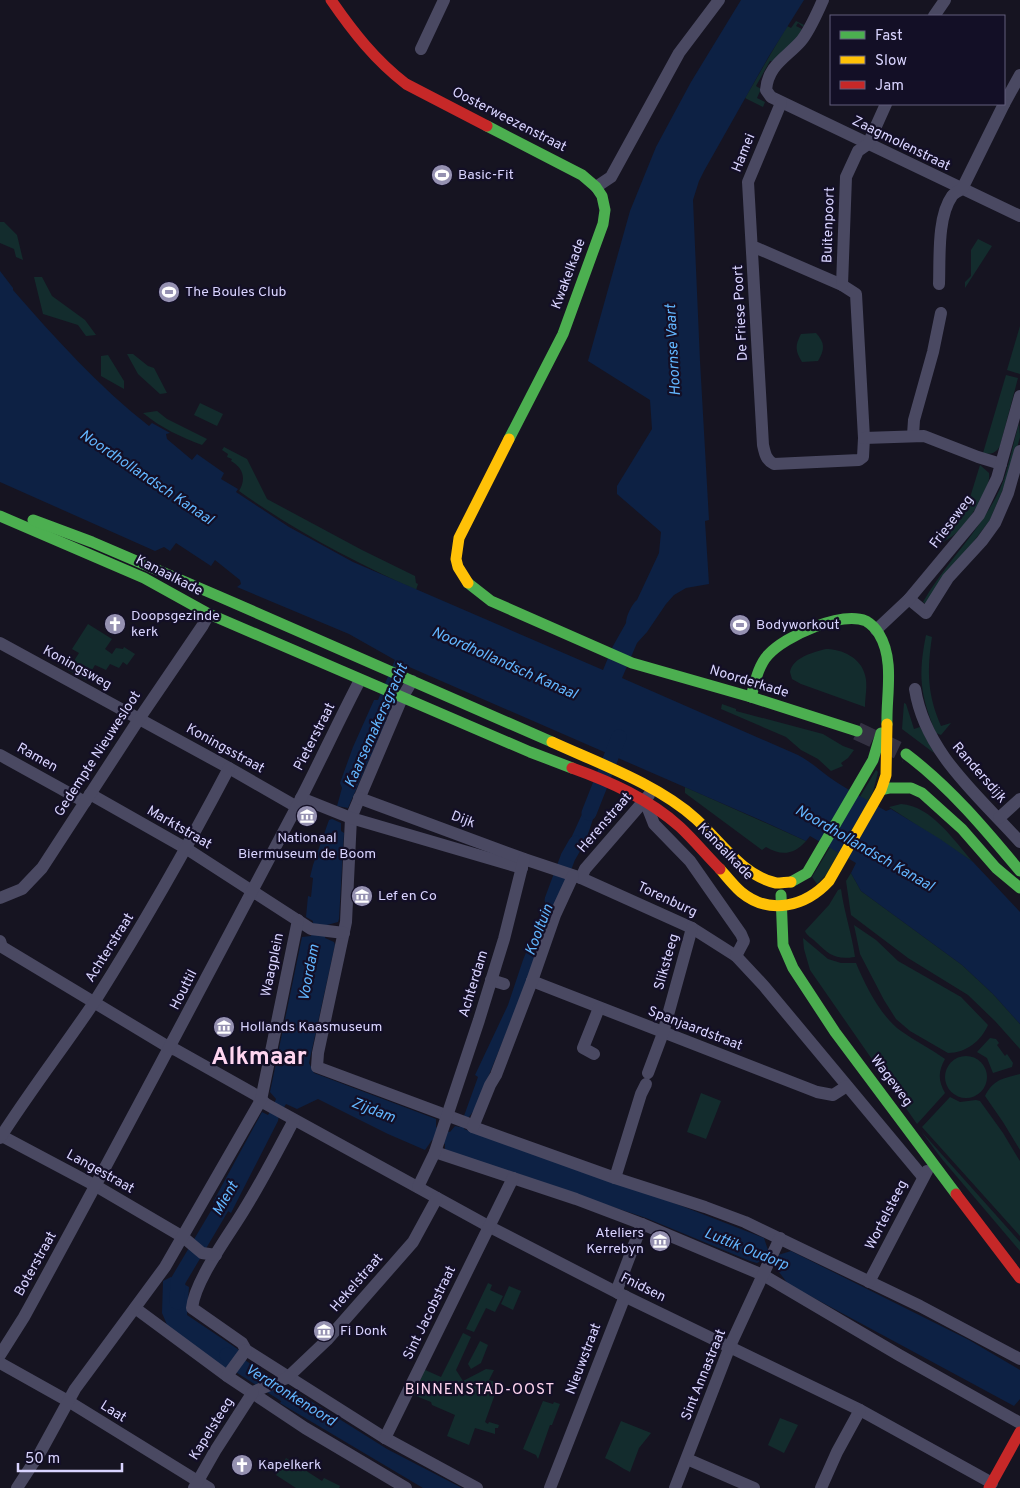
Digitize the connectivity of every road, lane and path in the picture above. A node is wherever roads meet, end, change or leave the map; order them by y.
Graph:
1 (331, 0) edge
2 (444, 0) edge
3 (718, 0) edge
4 (823, 0) edge
5 (945, 0) edge
6 (935, 15) edge
7 (422, 49) dead end
8 (1020, 75) edge
9 (776, 100) junction
10 (1005, 102) edge
11 (886, 105) edge
12 (1004, 105) edge
13 (868, 144) junction
14 (596, 187) junction
15 (962, 189) junction
16 (1020, 216) edge
17 (752, 246) junction
18 (939, 284) dead end
19 (842, 285) junction
20 (942, 313) dead end
21 (1020, 396) edge
22 (913, 435) junction
23 (864, 438) junction
24 (1020, 451) edge
25 (1001, 464) junction
26 (0, 508) edge
27 (0, 516) edge
28 (909, 599) junction
29 (209, 614) junction
30 (876, 630) junction
31 (0, 643) edge
32 (607, 653) joint
33 (360, 680) junction
34 (409, 680) junction
35 (915, 689) dead end
36 (751, 697) junction
37 (400, 698) junction
38 (887, 698) junction
39 (139, 719) junction
40 (857, 731) tunnel mouth
41 (906, 754) tunnel mouth
42 (0, 755) edge
43 (229, 768) junction
44 (654, 790) junction
45 (881, 790) junction
46 (87, 798) junction
47 (359, 798) junction
48 (1020, 799) edge
49 (645, 801) junction
50 (299, 802) junction
51 (342, 816) junction
52 (999, 818) junction
53 (1020, 842) edge
54 (186, 849) junction
55 (523, 863) junction
56 (1020, 871) edge
57 (570, 875) junction
58 (782, 884) junction
59 (1020, 888) edge
60 (252, 890) junction
61 (0, 898) edge
62 (781, 906) junction
63 (298, 920) junction
64 (692, 928) junction
65 (344, 933) junction
66 (0, 941) edge
67 (736, 956) junction
68 (491, 980) junction
69 (532, 981) junction
70 (504, 984) dead end
71 (94, 1002) junction
72 (599, 1008) junction
73 (663, 1033) junction
74 (170, 1048) junction
75 (594, 1054) dead end
76 (847, 1086) junction
77 (264, 1102) junction
78 (289, 1117) junction
79 (445, 1122) junction
80 (468, 1124) junction
81 (0, 1136) edge
82 (436, 1148) junction
83 (932, 1163) junction
84 (923, 1177) junction
85 (513, 1178) junction
86 (615, 1178) junction
87 (96, 1186) junction
88 (418, 1187) junction
89 (438, 1198) junction
90 (642, 1224) junction
91 (490, 1227) junction
92 (183, 1237) junction
93 (780, 1238) junction
94 (216, 1256) junction
95 (768, 1263) junction
96 (1020, 1278) edge
97 (869, 1282) junction
98 (622, 1294) junction
99 (135, 1308) junction
100 (730, 1346) junction
101 (244, 1348) junction
102 (0, 1355) edge
103 (1020, 1359) edge
104 (0, 1363) edge
105 (228, 1376) junction
106 (288, 1378) junction
107 (253, 1392) junction
108 (65, 1400) junction
109 (860, 1410) junction
110 (1020, 1423) edge
111 (1020, 1432) edge
112 (385, 1438) junction
113 (687, 1459) junction
114 (196, 1484) edge
115 (991, 1486) edge
116 (17, 1488) edge
117 (209, 1488) edge
118 (406, 1488) edge
119 (477, 1488) edge
120 (550, 1488) edge
121 (675, 1488) edge
122 (754, 1488) edge
123 (821, 1488) edge

1 - 14 street, Oosterweezenstraat
2 - 7 street
3 - 14 street
4 - 9 street
5 - 6 street
8 - 10 street
9 - 13 street, Zaagmolenstraat
9 - 17 street, Hamei
11 - 13 street, Buitenpoort
12 - 15 street
13 - 15 street, Zaagmolenstraat
13 - 19 street, Buitenpoort
14 - 32 street, Kwakelkade
15 - 16 street, Zaagmolenstraat
15 - 18 street
17 - 19 street, De Friese Poort
17 - 23 street, De Friese Poort
19 - 23 street, De Friese Poort
20 - 22 street
21 - 25 street, Frieseweg
22 - 23 street
22 - 25 street
24 - 28 street
25 - 28 street, Frieseweg
26 - 34 street, Kanaalkade
27 - 29 street, Kanaalkade
28 - 30 street, Frieseweg
29 - 33 street, Kanaalkade
29 - 39 street, Gedempte Nieuwesloot
30 - 36 street
30 - 38 street
31 - 39 street, Koningsweg
32 - 36 street, Noorderkade
33 - 37 street, Kanaalkade
33 - 50 street, Pieterstraat
34 - 37 street
34 - 44 street, Kanaalkade
35 - 52 street, Randersdijk
36 - 40 street, Noorderkade
37 - 47 street
37 - 49 street, Kanaalkade
38 - 45 street
38 - 58 street
39 - 43 street, Koningsstraat
39 - 46 street, Gedempte Nieuwesloot
41 - 56 street
42 - 46 street, Ramen
43 - 50 street, Koningsstraat
43 - 54 street, Achterstraat
44 - 49 street, Herenstraat
44 - 58 street, Kanaalkade
45 - 59 street
45 - 62 street, Kanaalkade
46 - 54 street, Marktstraat
46 - 61 street, Gedempte Nieuwesloot
47 - 51 street
47 - 55 street, Dijk
48 - 52 street
49 - 57 street, Herenstraat
49 - 62 street, Kanaalkade
49 - 67 street
50 - 51 street, Koningsstraat
50 - 60 street, Houttil
51 - 55 street, Dijk
51 - 65 street
52 - 53 street, Randersdijk
54 - 60 street, Marktstraat
54 - 71 street, Achterstraat
55 - 57 street, Dijk
55 - 68 street, Achterdam
57 - 64 street, Torenburg
57 - 69 street
58 - 62 street, Wageweg
60 - 63 street, Waagplein
60 - 74 street, Houttil
62 - 83 street, Wageweg
63 - 65 street
63 - 77 street, Waagplein
64 - 67 street, Torenburg
64 - 73 street, Sliksteeg
65 - 79 street
66 - 71 street
67 - 76 street
68 - 70 street
68 - 79 street, Achterdam
69 - 72 street, Spanjaardstraat
69 - 80 street
71 - 74 street
71 - 81 street, Achterstraat
72 - 73 street, Spanjaardstraat
72 - 75 street
73 - 76 street, Spanjaardstraat
73 - 86 street, Sliksteeg
74 - 77 street
74 - 87 street, Houttil
76 - 84 street
77 - 78 street, Fnidsen
77 - 92 street
78 - 88 street, Fnidsen
78 - 94 street
79 - 80 street
79 - 82 street, Achterdam
80 - 86 street
81 - 87 street, Langestraat
82 - 85 street
82 - 88 street, Achterdam
83 - 84 street, Wortelsteeg
83 - 96 street, Wageweg
84 - 97 street, Wortelsteeg
85 - 90 street
85 - 91 street, Sint Jacobstraat
86 - 93 street
87 - 92 street, Langestraat
87 - 102 street, Boterstraat
88 - 89 street, Fnidsen
89 - 91 street, Fnidsen
89 - 106 street, Hekelstraat
90 - 95 street
90 - 98 street, Nieuwstraat
91 - 98 street, Fnidsen
91 - 112 street, Sint Jacobstraat
92 - 94 street, Langestraat
92 - 99 street
93 - 95 street, Sint Annastraat
93 - 97 street
94 - 101 street
95 - 100 street, Sint Annastraat
95 - 110 street
97 - 103 street
98 - 100 street, Fnidsen
98 - 120 street, Nieuwstraat
99 - 105 street
99 - 108 street
100 - 109 street, Fnidsen
100 - 113 street, Sint Annastraat
101 - 105 street
101 - 106 street
104 - 108 street, Laat
105 - 107 street
106 - 107 street
106 - 112 street
107 - 114 street, Kapelsteeg
107 - 118 street
108 - 114 street, Laat
108 - 116 street
109 - 115 street, Fnidsen
109 - 123 street
111 - 115 street
112 - 119 street
113 - 121 street, Sint Annastraat
113 - 122 street
114 - 117 street, Laat

